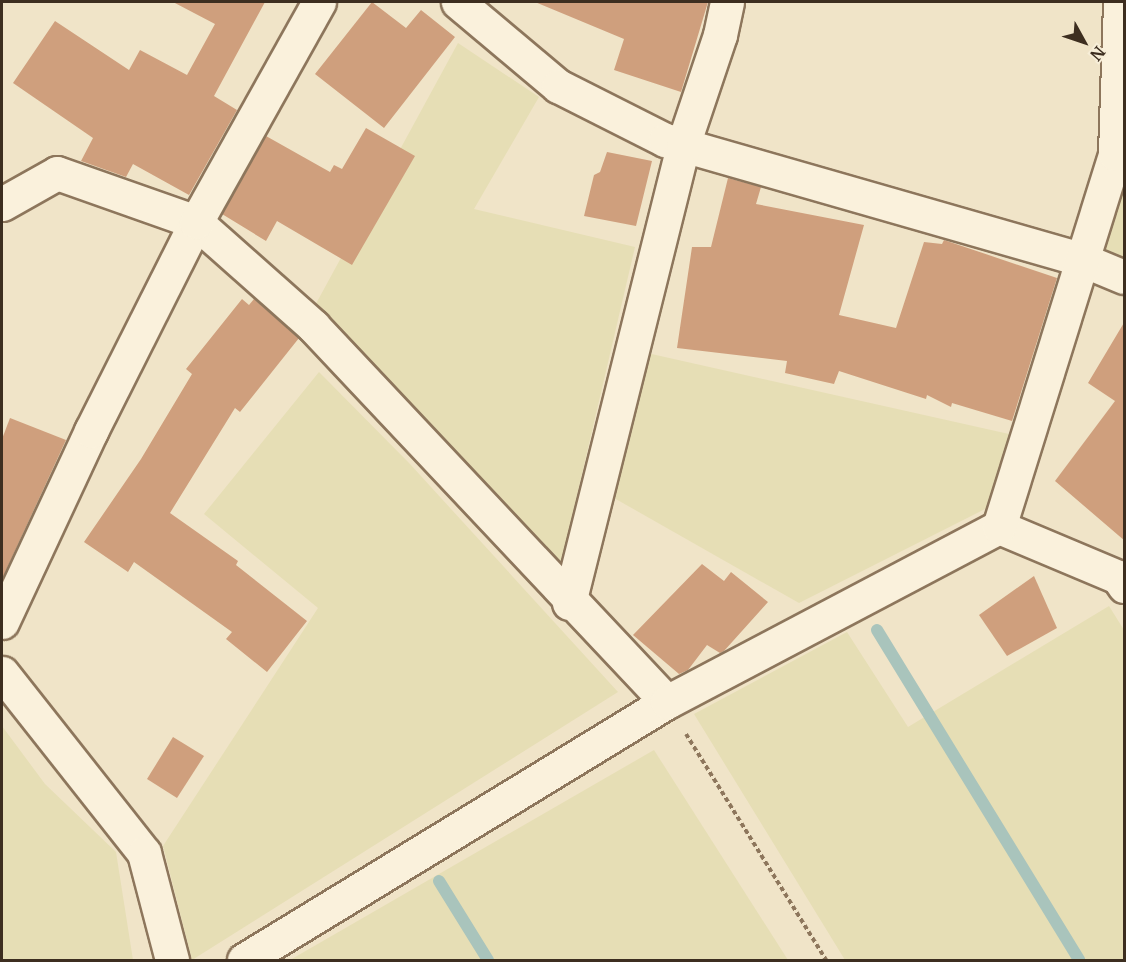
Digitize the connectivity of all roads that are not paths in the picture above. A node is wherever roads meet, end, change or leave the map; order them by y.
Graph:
1 (319, 2) edge
2 (459, 2) edge
3 (727, 2) edge
4 (1120, 2) edge
5 (683, 145) junction
6 (2, 204) edge
7 (196, 222) junction
8 (1083, 261) junction
9 (1125, 277) edge
10 (999, 527) junction
11 (1122, 578) edge
12 (569, 603) junction
13 (2, 622) edge
14 (2, 673) edge
15 (667, 702) junction
16 (172, 960) edge
17 (244, 960) edge

1 - 7 street
2 - 5 street
3 - 5 street
4 - 8 street
5 - 8 street
5 - 12 street
6 - 7 street
7 - 12 street
7 - 13 street
8 - 9 street
8 - 10 street
10 - 11 street
10 - 15 street
12 - 15 street
14 - 16 street
15 - 17 street

